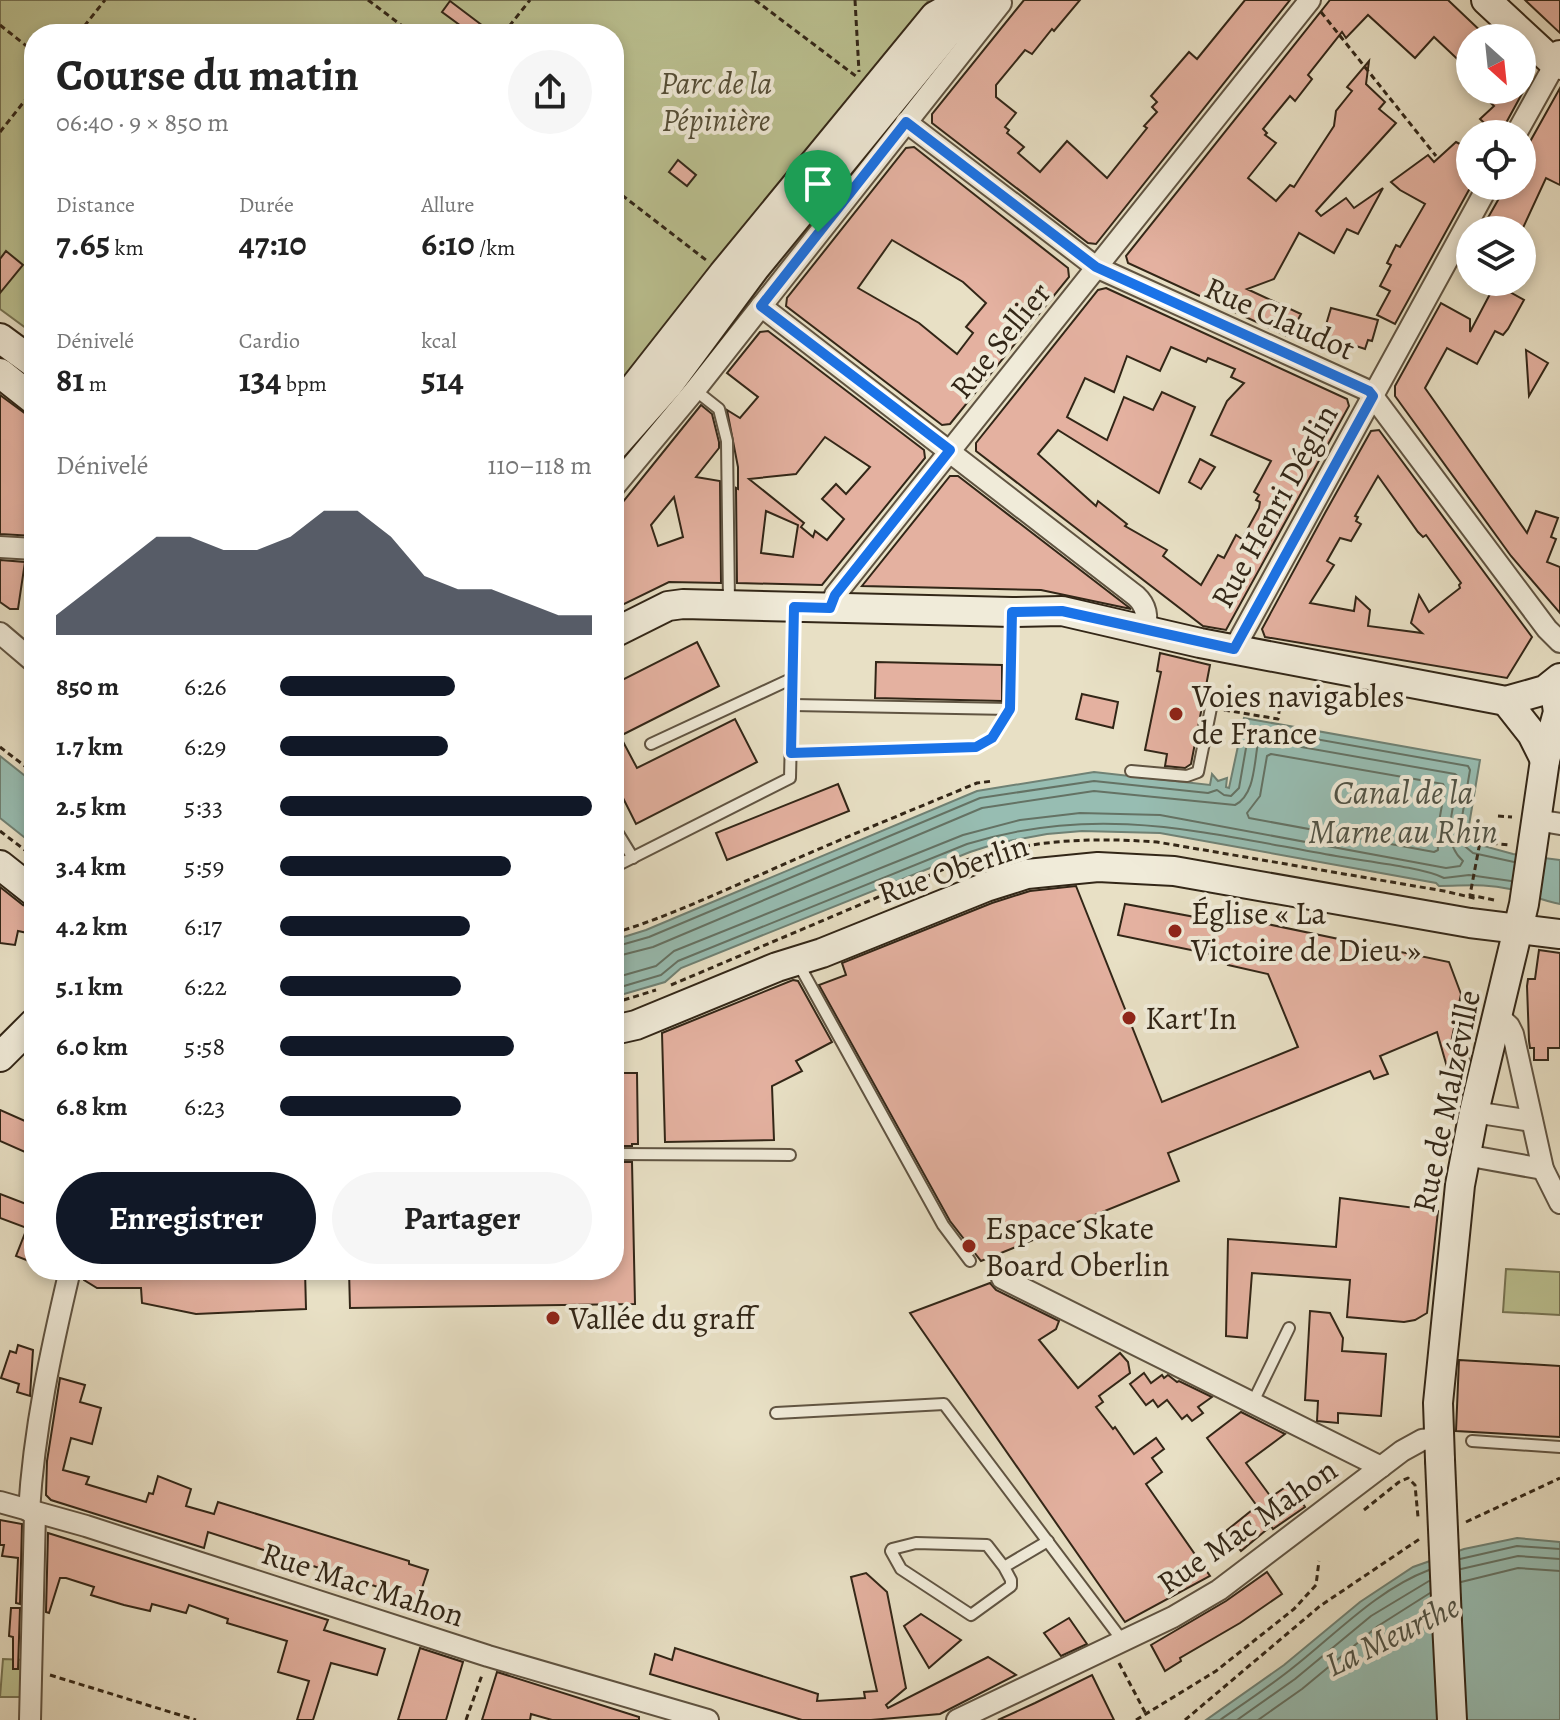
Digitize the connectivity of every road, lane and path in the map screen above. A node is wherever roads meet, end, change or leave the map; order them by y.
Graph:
1 (105, 0) edge
2 (368, 0) edge
3 (530, 0) edge
4 (755, 0) edge
5 (855, 0) edge
6 (992, 0) edge
7 (1003, 0) edge
8 (1486, 0) edge
9 (1314, 4) edge
10 (953, 12) edge
11 (86, 24) edge
12 (400, 24) edge
13 (511, 24) edge
14 (0, 25) edge
15 (24, 44) edge
16 (1558, 63) edge
17 (858, 78) junction
18 (864, 82) dead end
19 (24, 102) edge
20 (1524, 120) edge
21 (906, 122) junction
22 (0, 132) edge
23 (1436, 156) dead end
24 (624, 197) edge
25 (1480, 200) edge
26 (710, 264) dead end
27 (1096, 267) junction
28 (761, 306) junction
29 (0, 338) edge
30 (0, 355) edge
31 (24, 356) edge
32 (0, 373) edge
33 (24, 373) edge
34 (695, 390) junction
35 (24, 392) edge
36 (1373, 396) junction
37 (624, 400) edge
38 (624, 435) edge
39 (950, 450) junction
40 (624, 475) edge
41 (0, 547) edge
42 (24, 548) edge
43 (729, 605) junction
44 (794, 607) junction
45 (830, 608) junction
46 (1012, 612) junction
47 (624, 628) edge
48 (1146, 630) junction
49 (0, 633) edge
50 (1560, 642) edge
51 (24, 647) edge
52 (1234, 649) junction
53 (793, 678) junction
54 (1557, 681) edge
55 (1206, 685) dead end
56 (1215, 687) dead end
57 (1281, 697) dead end
58 (1506, 701) junction
59 (793, 705) junction
60 (1211, 708) joint
61 (1010, 709) junction
62 (651, 744) dead end
63 (0, 747) edge
64 (791, 753) junction
65 (1545, 760) junction
66 (24, 765) edge
67 (1131, 771) dead end
68 (993, 781) dead end
69 (1548, 822) edge
70 (0, 831) edge
71 (624, 843) edge
72 (1500, 846) dead end
73 (24, 849) edge
74 (633, 858) junction
75 (624, 862) edge
76 (0, 865) edge
77 (24, 884) edge
78 (1494, 900) dead end
79 (1519, 928) junction
80 (624, 930) edge
81 (1560, 934) edge
82 (797, 961) junction
83 (1496, 1014) junction
84 (624, 1028) edge
85 (24, 1033) edge
86 (0, 1057) edge
87 (1474, 1112) junction
88 (1532, 1121) junction
89 (624, 1154) edge
90 (790, 1155) dead end
91 (1465, 1155) junction
92 (1543, 1169) junction
93 (1560, 1203) edge
94 (970, 1261) dead end
95 (1002, 1278) dead end
96 (68, 1280) edge
97 (1289, 1328) dead end
98 (1252, 1404) junction
99 (776, 1413) dead end
100 (1472, 1441) dead end
101 (1560, 1447) edge
102 (1439, 1449) junction
103 (1381, 1467) junction
104 (1560, 1478) edge
105 (0, 1502) edge
106 (1364, 1510) dead end
107 (32, 1512) junction
108 (1463, 1524) dead end
109 (1419, 1526) dead end
110 (1425, 1535) dead end
111 (1048, 1541) junction
112 (1319, 1561) dead end
113 (1004, 1567) junction
114 (1122, 1640) junction
115 (1103, 1651) junction
116 (488, 1656) junction
117 (31, 1669) junction
118 (1149, 1713) junction
119 (30, 1720) edge
120 (195, 1720) edge
121 (466, 1720) edge
122 (708, 1720) edge
123 (957, 1720) edge
124 (1138, 1720) edge
125 (1155, 1720) edge
126 (1185, 1720) edge
127 (1452, 1720) edge

1 - 11 path
2 - 12 path
3 - 13 path
4 - 17 path
5 - 17 path
6 - 10 main road
7 - 21 street
8 - 16 main road
9 - 23 path
9 - 27 street, Rue Sellier
10 - 37 main road
10 - 38 main road
14 - 15 path
16 - 20 street
17 - 18 path
19 - 22 path
21 - 27 street, Rue Claudot
21 - 28 street
24 - 26 path
25 - 36 street, Rue Henri Déglin
27 - 36 street, Rue Claudot
27 - 39 street, Rue Sellier
28 - 34 street
28 - 39 street
29 - 31 main road
30 - 33 main road
32 - 35 main road
34 - 40 street
34 - 43 lane
36 - 50 street, Rue Claudot
36 - 52 street, Rue Henri Déglin
39 - 45 street, Rue Sellier
39 - 48 street
41 - 42 street
43 - 44 main road
43 - 47 main road
44 - 45 main road
44 - 53 lane
45 - 46 main road
46 - 48 main road
46 - 61 lane
48 - 52 main road
49 - 51 street
52 - 58 main road
53 - 59 lane
53 - 62 lane
54 - 58 main road
54 - 65 main road, Rue de Malzéville
55 - 56 path
57 - 60 path
58 - 65 main road
59 - 61 lane
59 - 64 lane
60 - 67 lane
61 - 64 lane
63 - 66 path
64 - 74 lane
65 - 69 main road, Rue de Malzéville
68 - 80 path
69 - 79 main road, Rue de Malzéville
70 - 73 path
71 - 74 lane
72 - 78 path
74 - 75 lane
76 - 77 main road
79 - 81 main road, Rue Oberlin
79 - 82 main road, Rue Oberlin
79 - 83 main road, Rue de Malzéville
82 - 84 main road, Rue Oberlin
82 - 94 lane
83 - 87 main road, Rue de Malzéville
83 - 88 street
85 - 86 main road
87 - 88 street
87 - 91 main road, Rue de Malzéville
88 - 92 street
89 - 90 lane
91 - 92 street
91 - 102 main road, Rue de Malzéville
92 - 93 street
95 - 98 street
96 - 107 street
97 - 98 lane
98 - 103 street
99 - 111 lane
100 - 101 lane
102 - 103 street, Rue Mac Mahon
102 - 127 main road, Rue de Malzéville, bridge
103 - 114 street, Rue Mac Mahon
104 - 108 path
105 - 107 street, Rue Mac Mahon
106 - 109 path
107 - 116 street, Rue Mac Mahon
107 - 117 street
110 - 126 path
111 - 113 lane
111 - 114 lane
112 - 118 path
113 - 113 lane
114 - 115 street, Rue Mac Mahon
115 - 118 path
115 - 123 street, Rue Mac Mahon
116 - 121 path
116 - 122 street, Rue Mac Mahon
117 - 119 street
117 - 120 path
118 - 124 path
118 - 125 path

